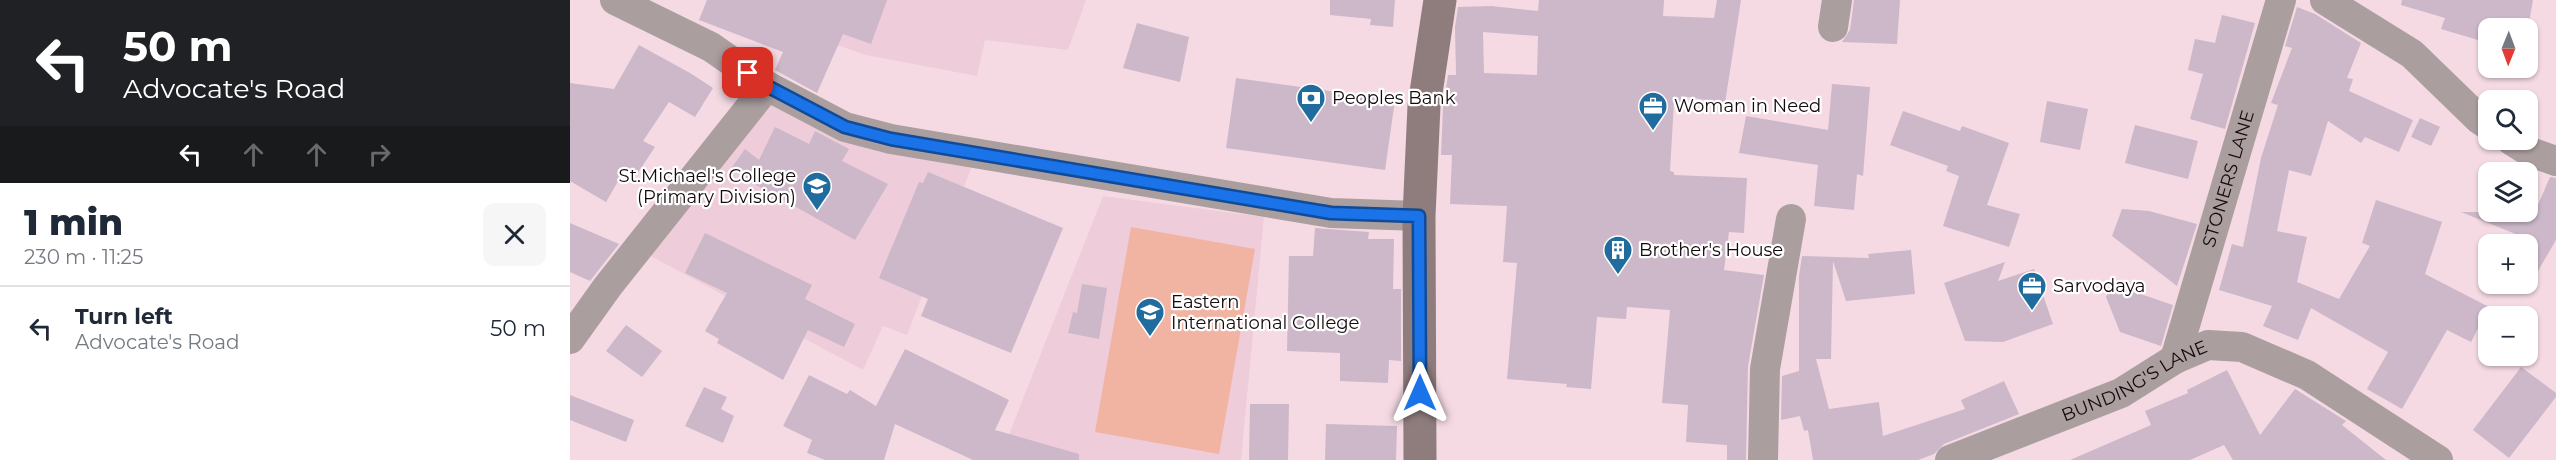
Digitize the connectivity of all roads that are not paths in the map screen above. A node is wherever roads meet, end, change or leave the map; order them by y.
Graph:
1 (615, 0) edge
2 (1440, 0) edge
3 (2281, 0) edge
4 (2325, 0) edge
5 (767, 86) junction
6 (2478, 117) edge
7 (2527, 150) edge
8 (2556, 161) edge
9 (1419, 216) junction
10 (1791, 219) dead end
11 (570, 339) edge
12 (2175, 359) junction
13 (1420, 460) edge
14 (1763, 460) edge
15 (1950, 460) edge
16 (2438, 460) edge

1 - 5 street
2 - 9 main road
3 - 12 street, STONERS LANE
4 - 6 street
5 - 9 street
5 - 11 street
7 - 8 street
9 - 13 main road
10 - 14 street
12 - 15 street, BUNDING'S LANE
12 - 16 street, BUNDING'S LANE

